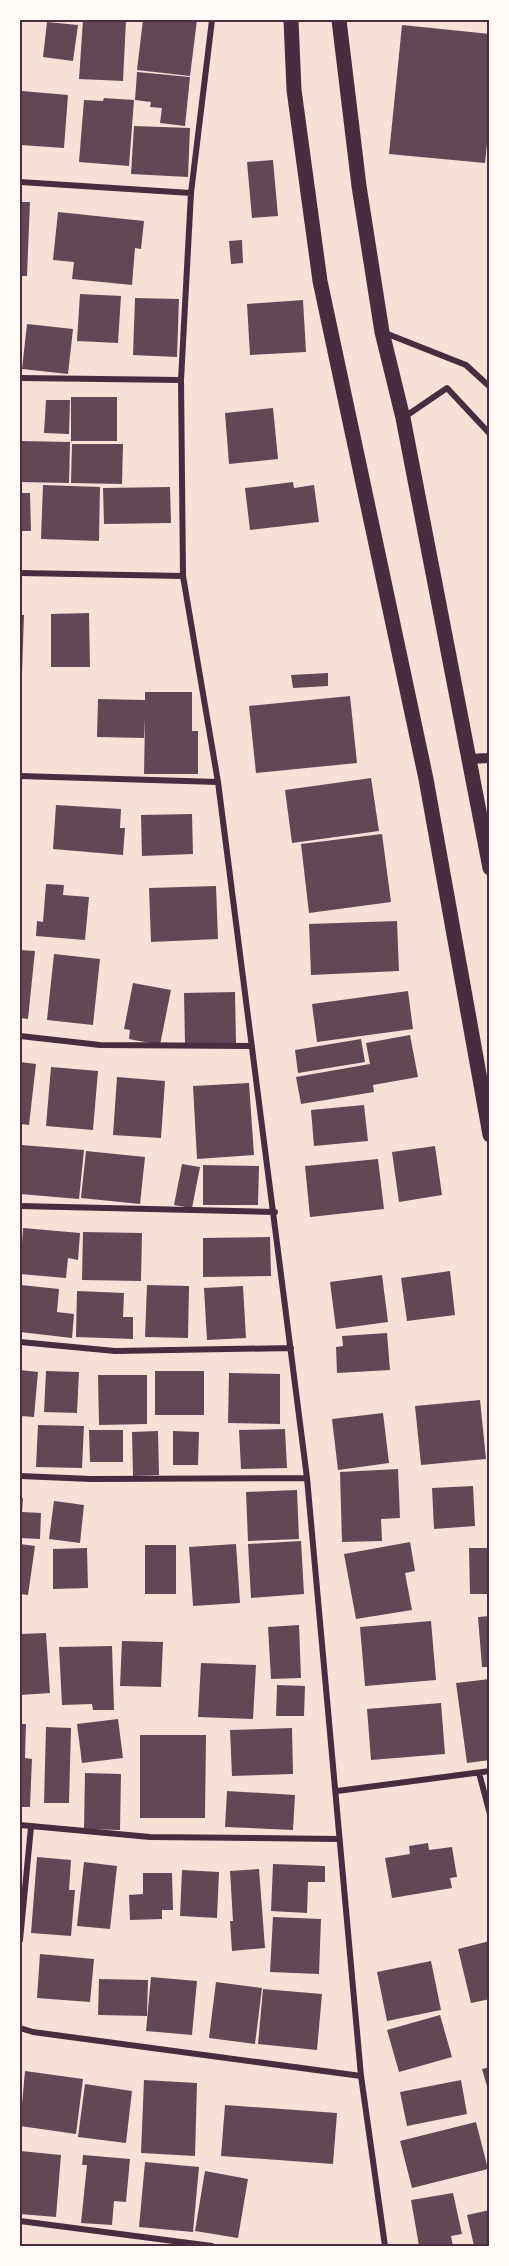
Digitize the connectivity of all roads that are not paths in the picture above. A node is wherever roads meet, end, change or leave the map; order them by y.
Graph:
1 (212, 20) edge
2 (291, 20) edge
3 (339, 20) edge
4 (20, 182) edge
5 (191, 193) junction
6 (382, 332) junction
7 (20, 378) edge
8 (181, 380) junction
9 (489, 387) edge
10 (402, 418) junction
11 (489, 434) edge
12 (20, 573) edge
13 (183, 576) junction
14 (489, 758) edge
15 (468, 759) junction
16 (20, 776) edge
17 (219, 782) junction
18 (489, 868) edge
19 (20, 1036) edge
20 (252, 1046) junction
21 (489, 1135) edge
22 (20, 1206) edge
23 (275, 1212) junction
24 (20, 1342) edge
25 (291, 1348) junction
26 (20, 1476) edge
27 (307, 1478) junction
28 (489, 1771) edge
29 (479, 1773) junction
30 (337, 1791) junction
31 (489, 1814) edge
32 (20, 1825) edge
33 (30, 1827) junction
34 (339, 1839) junction
35 (20, 1940) edge
36 (20, 2028) edge
37 (361, 2076) junction
38 (20, 2221) edge
39 (212, 2247) edge
40 (385, 2247) edge

1 - 5 street
2 - 21 main road
3 - 6 main road
4 - 5 street
5 - 8 street
6 - 9 street
6 - 10 main road
7 - 8 street
8 - 13 street
10 - 11 street
10 - 15 main road
12 - 13 street
13 - 17 street
14 - 15 street
15 - 18 main road
16 - 17 street
17 - 20 street
19 - 20 street
20 - 23 street
22 - 23 street
23 - 25 street
24 - 25 street
25 - 27 street
26 - 27 street
27 - 30 street
28 - 29 street
29 - 30 street
29 - 31 street
30 - 34 street
32 - 33 street
33 - 34 street
33 - 35 street
34 - 37 street
36 - 37 street
37 - 40 street
38 - 39 street

